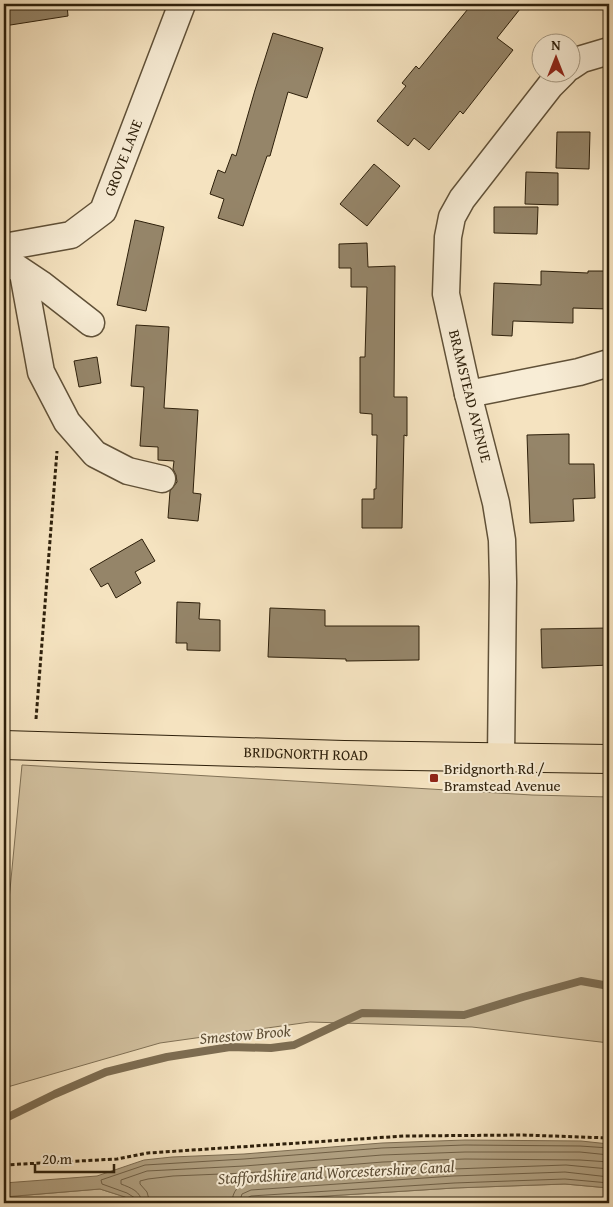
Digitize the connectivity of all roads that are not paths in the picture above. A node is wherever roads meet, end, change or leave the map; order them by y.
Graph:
1 (182, 4) edge
2 (609, 51) edge
3 (580, 60) edge
4 (554, 82) edge
5 (4, 247) edge
6 (14, 266) edge
7 (91, 323) dead end
8 (609, 363) edge
9 (468, 394) junction
10 (162, 479) dead end
11 (4, 745) edge
12 (501, 758) junction
13 (609, 759) edge

1 - 5 street, GROVE LANE
2 - 3 street
4 - 9 street, BRAMSTEAD AVENUE
6 - 7 street
6 - 10 street
8 - 9 street
9 - 12 street, BRAMSTEAD AVENUE
11 - 12 highway, BRIDGNORTH ROAD
12 - 13 highway, BRIDGNORTH ROAD

